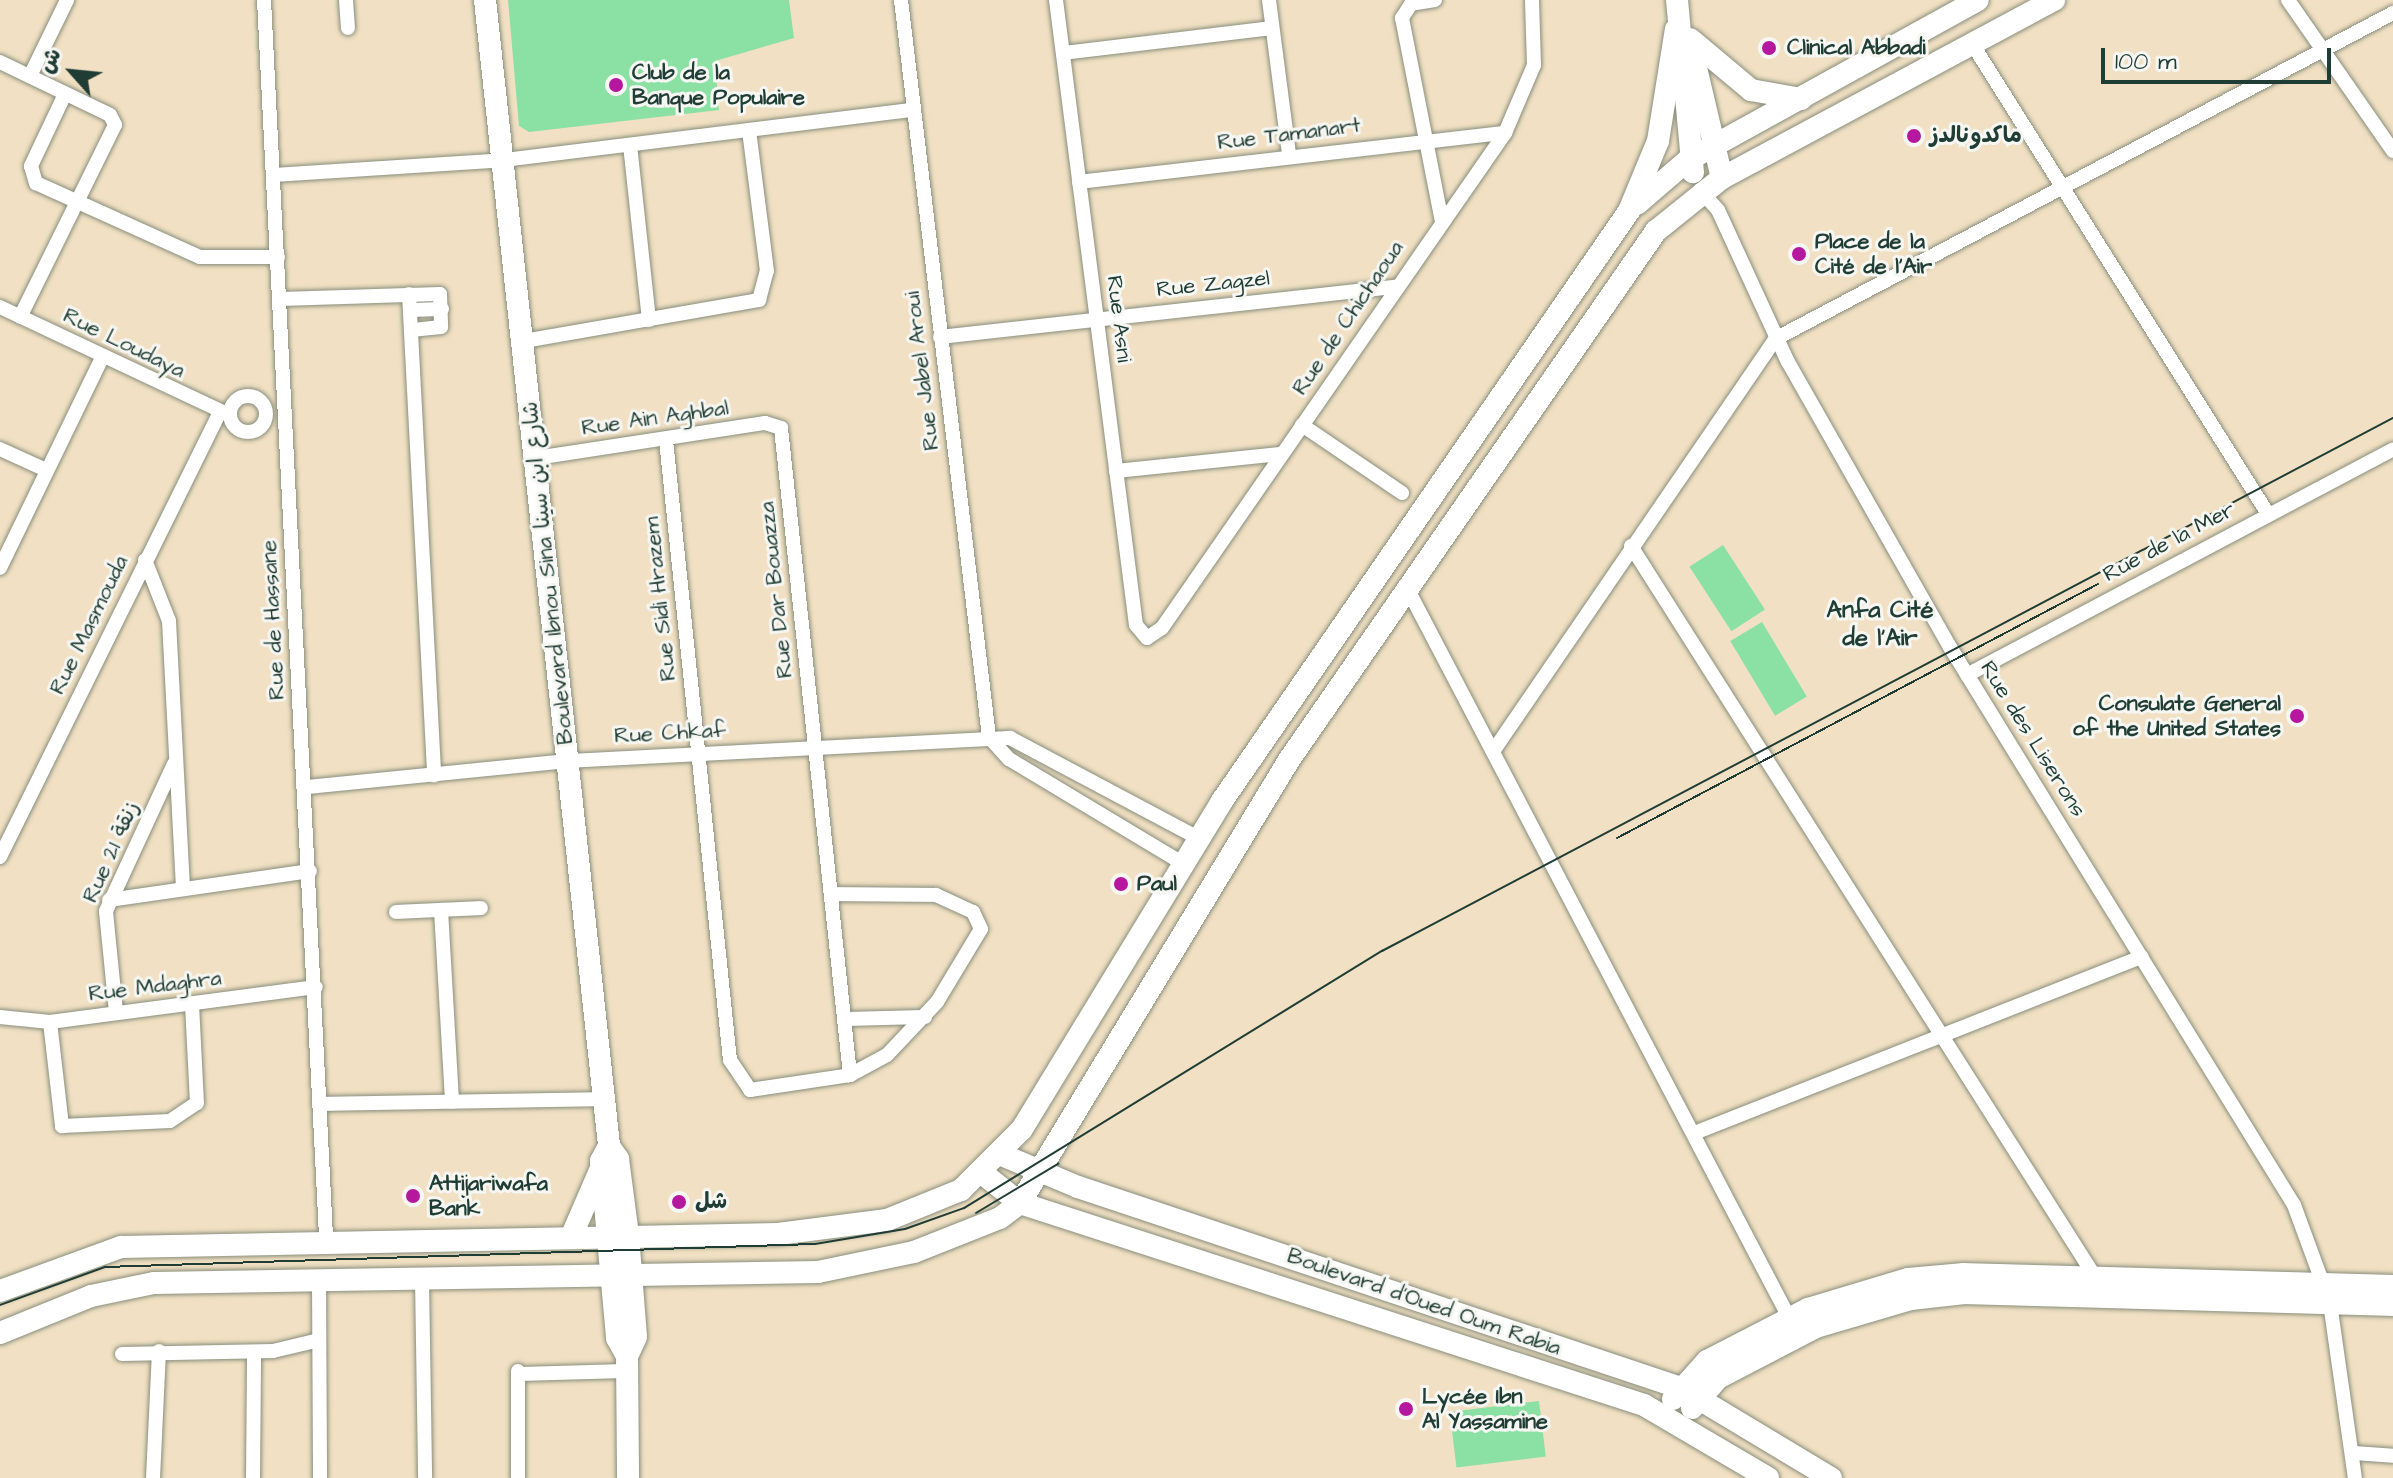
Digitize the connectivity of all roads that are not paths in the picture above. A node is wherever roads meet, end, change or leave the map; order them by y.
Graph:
1 (67, 0) edge
2 (264, 0) edge
3 (346, 0) edge
4 (485, 0) edge
5 (901, 0) edge
6 (1056, 0) edge
7 (1269, 0) edge
8 (1435, 0) edge
9 (1533, 0) edge
10 (1978, 0) edge
11 (2054, 0) edge
12 (2288, 0) edge
13 (2393, 13) edge
14 (1680, 19) edge
15 (348, 28) dead end
16 (1272, 28) junction
17 (1973, 45) junction
18 (2323, 51) junction
19 (1063, 53) junction
20 (0, 62) edge
21 (30, 76) junction
22 (65, 94) junction
23 (1801, 99) junction
24 (912, 110) junction
25 (749, 130) junction
26 (1505, 133) junction
27 (1427, 140) junction
28 (630, 145) junction
29 (1711, 147) junction
30 (2393, 151) edge
31 (1289, 155) junction
32 (504, 160) junction
33 (1688, 160) junction
34 (273, 175) junction
35 (1722, 178) junction
36 (1079, 182) junction
37 (1700, 190) junction
38 (2062, 190) junction
39 (78, 202) junction
40 (1718, 210) junction
41 (1629, 211) junction
42 (1442, 221) junction
43 (278, 257) junction
44 (1395, 287) junction
45 (409, 294) junction
46 (280, 299) junction
47 (0, 307) edge
48 (442, 309) junction
49 (410, 310) junction
50 (20, 317) junction
51 (1097, 318) junction
52 (649, 320) junction
53 (411, 330) junction
54 (940, 337) junction
55 (1775, 339) junction
56 (524, 341) junction
57 (102, 358) junction
58 (286, 412) junction
59 (224, 414) junction
60 (267, 414) junction
61 (1302, 425) junction
62 (781, 428) joint
63 (666, 440) junction
64 (0, 449) edge
65 (2393, 449) edge
66 (1280, 454) junction
67 (536, 458) junction
68 (46, 470) junction
69 (1116, 471) junction
70 (1402, 493) dead end
71 (2268, 514) junction
72 (1631, 546) junction
73 (145, 560) junction
74 (0, 568) edge
75 (1407, 588) junction
76 (1147, 638) joint
77 (1967, 675) junction
78 (989, 737) junction
79 (815, 748) junction
80 (1494, 750) junction
81 (698, 753) junction
82 (176, 761) junction
83 (568, 761) junction
84 (434, 775) junction
85 (307, 787) junction
86 (1198, 838) junction
87 (0, 857) edge
88 (1182, 863) junction
89 (310, 871) junction
90 (183, 886) junction
91 (831, 894) junction
92 (109, 900) junction
93 (481, 908) dead end
94 (441, 910) junction
95 (396, 912) dead end
96 (2142, 957) junction
97 (316, 987) junction
98 (192, 1005) junction
99 (116, 1012) junction
100 (0, 1017) edge
101 (925, 1017) junction
102 (844, 1019) junction
103 (50, 1022) junction
104 (1941, 1034) junction
105 (850, 1075) junction
106 (604, 1099) junction
107 (452, 1102) junction
108 (322, 1104) junction
109 (1697, 1132) junction
110 (1002, 1155) junction
111 (605, 1156) junction
112 (1036, 1172) junction
113 (982, 1173) junction
114 (1020, 1203) junction
115 (572, 1235) junction
116 (619, 1235) junction
117 (326, 1238) junction
118 (622, 1274) junction
119 (2095, 1277) junction
120 (319, 1278) junction
121 (422, 1279) junction
122 (2393, 1286) edge
123 (0, 1291) edge
124 (2328, 1293) junction
125 (2393, 1305) edge
126 (1794, 1328) junction
127 (0, 1333) edge
128 (319, 1340) junction
129 (159, 1351) junction
130 (254, 1352) junction
131 (122, 1354) dead end
132 (627, 1364) junction
133 (1691, 1392) junction
134 (1673, 1418) junction
135 (2354, 1453) junction
136 (2393, 1456) edge
137 (153, 1478) edge
138 (253, 1478) edge
139 (320, 1478) edge
140 (425, 1478) edge
141 (518, 1478) edge
142 (628, 1478) edge
143 (1768, 1478) edge
144 (1831, 1478) edge
145 (2355, 1478) edge

1 - 21 street
2 - 34 street, Rue de Hassane
3 - 15 street
4 - 32 main road, Boulevard Ibnou Sina شارع ابن سينا
5 - 24 street, Rue Jabel Aroui
6 - 19 street, Rue Asni
7 - 16 street
8 - 27 street
9 - 26 street, Rue de Chichaoua
10 - 23 main road
11 - 17 main road
12 - 18 street
13 - 18 street
14 - 23 main road
14 - 29 main road
14 - 33 main road
14 - 41 main road
16 - 19 street
16 - 31 street
17 - 35 main road
17 - 38 street
18 - 30 street
18 - 38 street
19 - 36 street, Rue Asni
20 - 21 street
21 - 22 street
22 - 39 street
22 - 39 street
23 - 29 main road
24 - 25 street
24 - 54 street, Rue Jabel Aroui
25 - 28 street
25 - 52 street
26 - 27 street, Rue Tamanart
26 - 42 street, Rue de Chichaoua
27 - 31 street, Rue Tamanart
27 - 42 street
28 - 32 street
28 - 52 street
29 - 33 main road
29 - 35 main road
31 - 36 street, Rue Tamanart
32 - 34 street
32 - 56 main road, Boulevard Ibnou Sina شارع ابن سينا
33 - 37 main road
33 - 41 main road
34 - 43 street, Rue de Hassane
35 - 37 main road
35 - 40 street
36 - 51 street, Rue Asni
37 - 40 street, Rue des Liserons
37 - 75 main road
38 - 55 street
38 - 71 street
39 - 43 street
39 - 50 street
40 - 55 street, Rue des Liserons
41 - 86 main road
42 - 44 street, Rue de Chichaoua
43 - 46 street, Rue de Hassane
44 - 51 street, Rue Zagzel
44 - 61 street, Rue de Chichaoua
45 - 46 street
45 - 48 street
45 - 49 street
46 - 58 street, Rue de Hassane
47 - 50 street, Rue Loudaya
48 - 49 street
48 - 53 street
49 - 53 street
50 - 57 street, Rue Loudaya
51 - 54 street, Rue Zagzel
51 - 69 street, Rue Asni
52 - 56 street
53 - 84 street
54 - 78 street, Rue Jabel Aroui
55 - 72 street
55 - 77 street, Rue des Liserons
56 - 67 main road, Boulevard Ibnou Sina شارع ابن سينا
57 - 59 street, Rue Loudaya
57 - 68 street
58 - 60 street
58 - 85 street, Rue de Hassane
59 - 60 street
59 - 60 street
59 - 73 street, Rue Masmouda
61 - 66 street, Rue de Chichaoua
61 - 70 street
62 - 63 street, Rue Ain Aghbal
62 - 79 street, Rue Dar Bouazza
63 - 67 street, Rue Ain Aghbal
63 - 81 street, Rue Sidi Hrazem
64 - 68 street
65 - 71 street, Rue de la Mer
66 - 69 street
66 - 76 street, Rue de Chichaoua
67 - 83 main road, Boulevard Ibnou Sina شارع ابن سينا
68 - 74 street
69 - 76 street, Rue Asni
71 - 77 street, Rue de la Mer
72 - 80 street
72 - 104 street
73 - 82 street
73 - 87 street, Rue Masmouda
75 - 80 street
75 - 112 main road
77 - 96 street, Rue des Liserons
78 - 79 street, Rue Chkaf
78 - 86 street, Rue Chkaf
78 - 88 street
79 - 81 street, Rue Chkaf
79 - 91 street, Rue Dar Bouazza
80 - 109 street
81 - 83 street, Rue Chkaf
81 - 105 street, Rue Sidi Hrazem
82 - 90 street
82 - 92 street, Rue 21 زنقة
83 - 84 street, Rue Chkaf
83 - 106 main road, Boulevard Ibnou Sina شارع ابن سينا
84 - 85 street, Rue Chkaf
85 - 89 street, Rue de Hassane
86 - 88 main road
88 - 110 main road
89 - 90 street
89 - 97 street, Rue de Hassane
90 - 92 street
91 - 101 street
91 - 102 street, Rue Dar Bouazza
92 - 99 street, Rue 21 زنقة
93 - 94 street
94 - 95 street
94 - 107 street
96 - 104 street
96 - 124 street, Rue des Liserons
97 - 98 street, Rue Mdaghra
97 - 108 street, Rue de Hassane
98 - 99 street, Rue Mdaghra
98 - 103 street
99 - 103 street, Rue Mdaghra
100 - 103 street, Rue Mdaghra
101 - 102 street
101 - 105 street
102 - 105 street, Rue Dar Bouazza
104 - 109 street
104 - 119 street
106 - 107 street
106 - 111 main road, Boulevard Ibnou Sina شارع ابن سينا
107 - 108 street
108 - 117 street, Rue de Hassane
109 - 126 street
110 - 112 main road, Boulevard d'Oued Oum Rabia
110 - 113 main road
111 - 115 main road
111 - 116 main road, Boulevard Ibnou Sina شارع ابن سينا
112 - 114 main road
112 - 133 main road, Boulevard d'Oued Oum Rabia
113 - 114 main road, Boulevard d'Oued Oum Rabia
113 - 116 main road
114 - 118 main road
114 - 134 main road, Boulevard d'Oued Oum Rabia
115 - 116 main road
115 - 117 main road
116 - 118 main road, Boulevard Ibnou Sina شارع ابن سينا
117 - 123 main road
118 - 121 main road
118 - 132 main road, Boulevard Ibnou Sina شارع ابن سينا
119 - 124 main road
119 - 126 main road
120 - 121 main road
120 - 127 main road
120 - 128 street
121 - 140 street
122 - 124 main road
124 - 125 main road
124 - 126 main road
124 - 135 street, Rue des Liserons
126 - 133 main road
128 - 130 street
128 - 139 street
129 - 130 street
129 - 131 street
129 - 137 street
130 - 138 street
132 - 141 street
132 - 142 main road, Boulevard Ibnou Sina شارع ابن سينا
133 - 134 main road
133 - 144 main road, Boulevard d'Oued Oum Rabia
134 - 143 main road, Boulevard d'Oued Oum Rabia
135 - 136 street
135 - 145 street, Rue des Liserons

